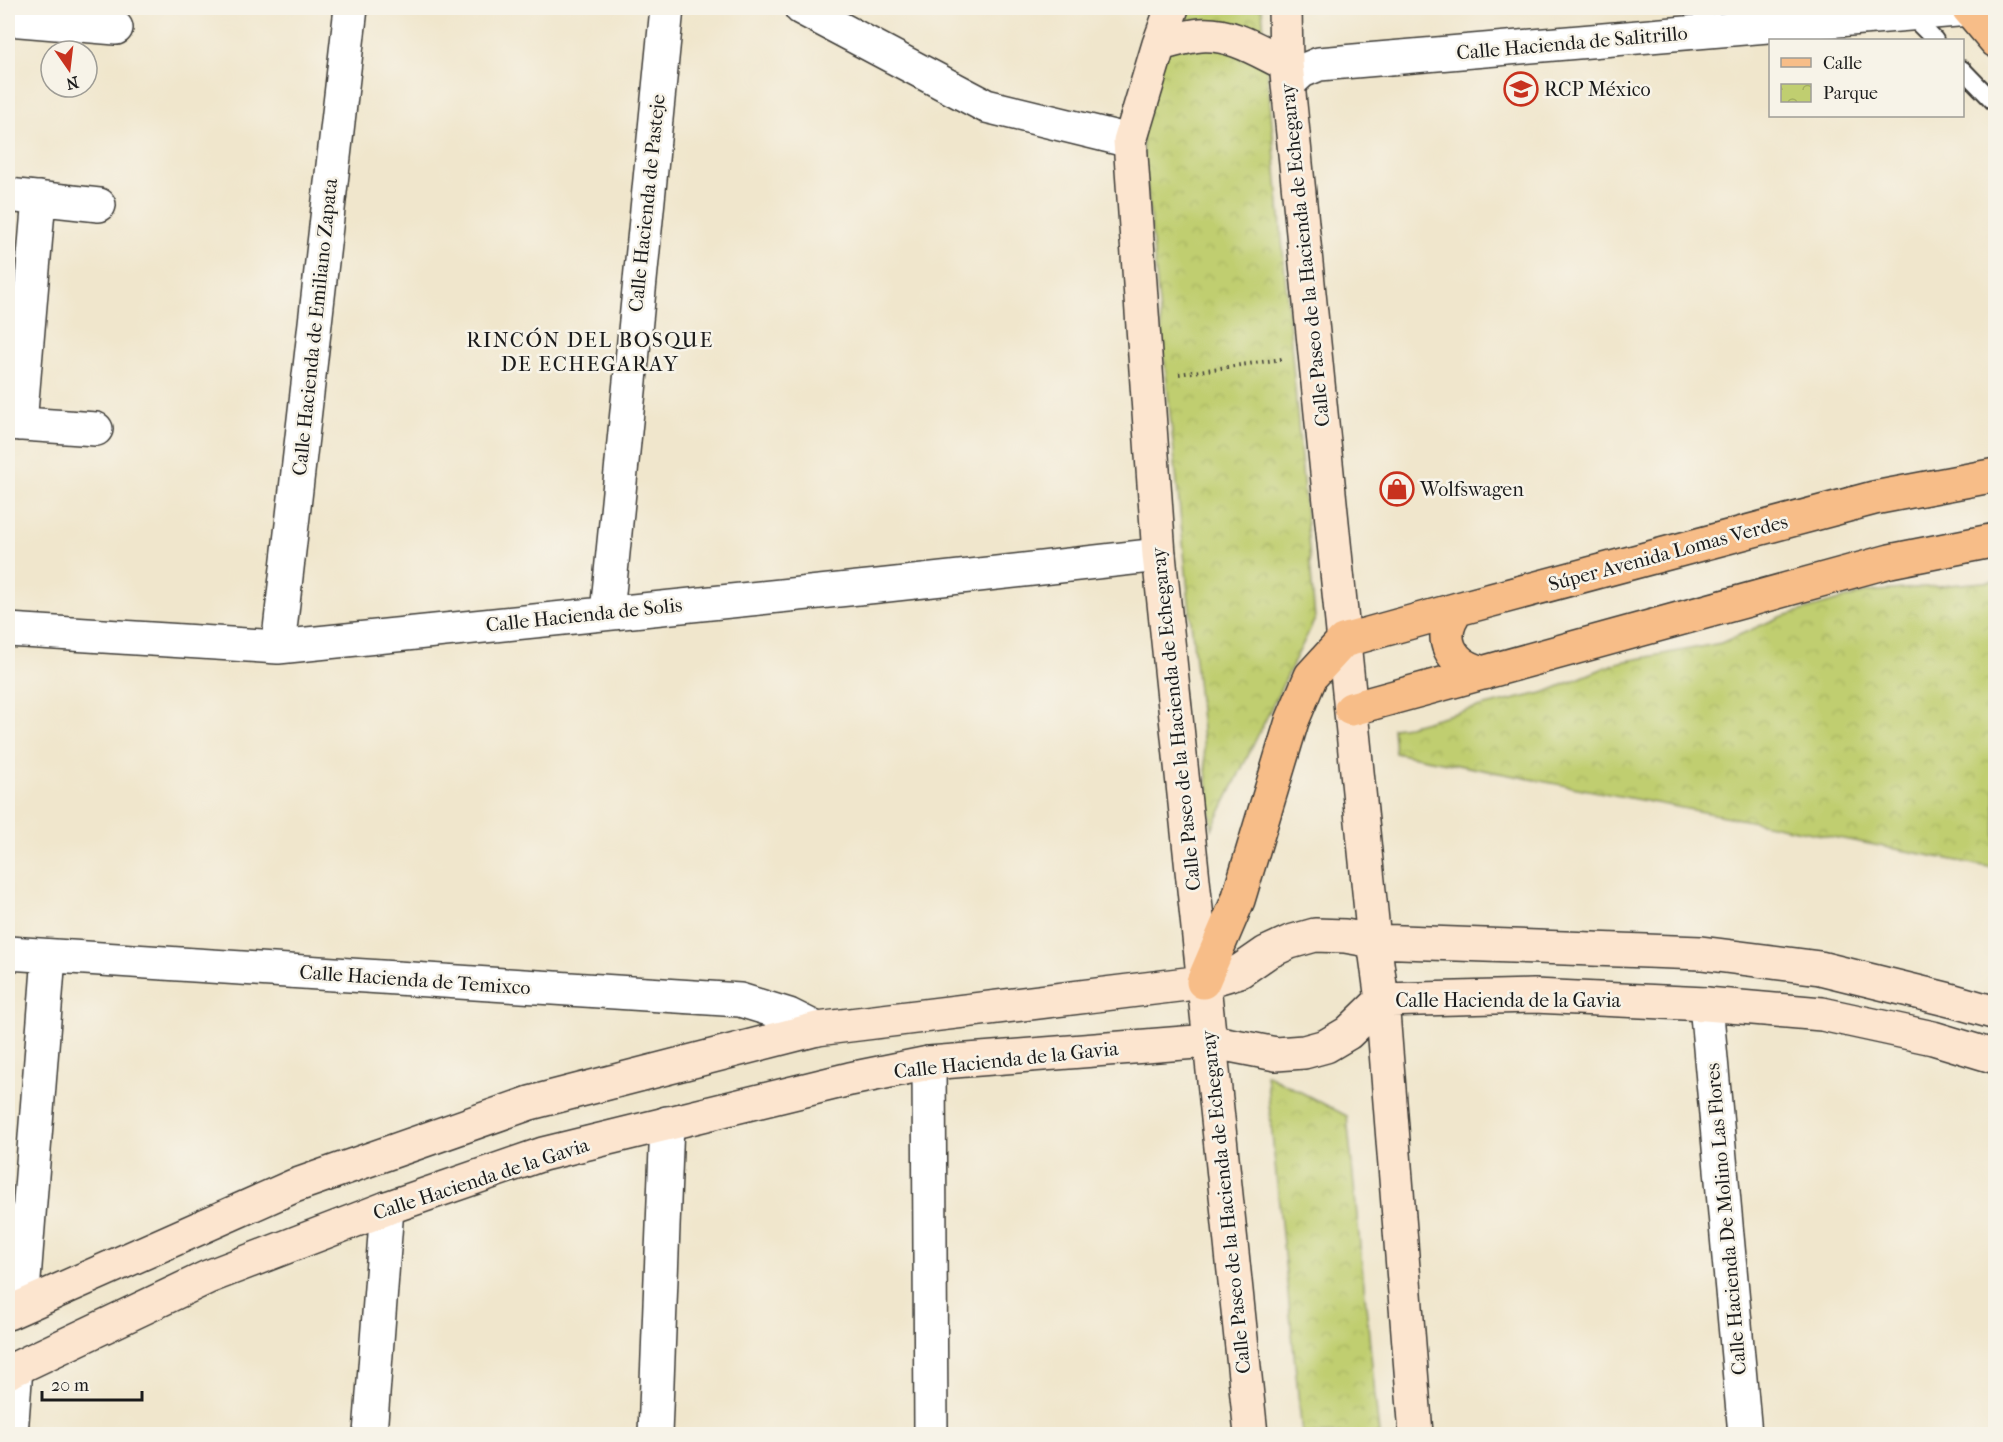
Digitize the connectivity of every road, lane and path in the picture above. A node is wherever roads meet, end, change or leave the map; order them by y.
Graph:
1 (351, 8) edge
2 (667, 8) edge
3 (801, 8) edge
4 (1172, 8) edge
5 (1285, 8) edge
6 (1968, 8) edge
7 (1910, 14) junction
8 (8, 19) edge
9 (116, 27) dead end
10 (1934, 39) edge
11 (1995, 41) edge
12 (1159, 44) junction
13 (1964, 71) edge
14 (1287, 74) junction
15 (1995, 104) edge
16 (1130, 141) junction
17 (23, 197) edge
18 (99, 205) dead end
19 (1315, 354) junction
20 (1195, 372) dead end
21 (14, 423) edge
22 (96, 429) dead end
23 (1995, 476) edge
24 (1995, 540) edge
25 (1159, 555) junction
26 (1458, 609) junction
27 (607, 613) junction
28 (8, 630) edge
29 (1343, 641) junction
30 (278, 647) junction
31 (1484, 672) junction
32 (1351, 709) junction
33 (1374, 941) junction
34 (8, 953) edge
35 (49, 956) junction
36 (1203, 982) junction
37 (1382, 1000) junction
38 (1706, 1004) junction
39 (1995, 1013) edge
40 (817, 1029) junction
41 (1209, 1041) junction
42 (1995, 1057) edge
43 (929, 1063) junction
44 (530, 1103) junction
45 (667, 1123) junction
46 (543, 1154) junction
47 (387, 1208) junction
48 (15, 1309) edge
49 (12, 1370) edge
50 (11, 1434) edge
51 (370, 1434) edge
52 (655, 1434) edge
53 (931, 1434) edge
54 (1251, 1434) edge
55 (1416, 1434) edge
56 (1745, 1434) edge

1 - 30 street, Calle Hacienda de Emiliano Zapata
2 - 27 street, Calle Hacienda de Pasteje
3 - 16 street
4 - 12 main road, Calle Paseo de la Hacienda de Echegaray
5 - 14 main road, Calle Paseo de la Hacienda de Echegaray
6 - 7 street, Calle Hacienda de Salitrillo
6 - 11 main road
7 - 10 lane
7 - 14 street, Calle Hacienda de Salitrillo
8 - 9 street
12 - 14 main road
12 - 16 main road, Calle Paseo de la Hacienda de Echegaray
13 - 15 lane
14 - 19 main road, Calle Paseo de la Hacienda de Echegaray
16 - 25 main road, Calle Paseo de la Hacienda de Echegaray
17 - 18 street
17 - 21 street
19 - 20 path
19 - 29 main road, Calle Paseo de la Hacienda de Echegaray
21 - 22 street
23 - 26 main road, Súper Avenida Lomas Verdes
24 - 31 main road
25 - 27 street, Calle Hacienda de Solis
25 - 36 main road, Calle Paseo de la Hacienda de Echegaray
26 - 29 main road, Súper Avenida Lomas Verdes
26 - 31 main road
27 - 30 street, Calle Hacienda de Solis
28 - 30 street, Calle Hacienda de Solis
29 - 32 main road, Calle Paseo de la Hacienda de Echegaray
29 - 36 main road
31 - 32 main road
32 - 33 main road, Calle Paseo de la Hacienda de Echegaray
33 - 36 main road
33 - 37 main road, Calle Paseo de la Hacienda de Echegaray
33 - 39 main road
34 - 35 street, Calle Hacienda de Temixco
35 - 40 street, Calle Hacienda de Temixco
35 - 48 street
36 - 40 main road
36 - 41 main road, Calle Paseo de la Hacienda de Echegaray
37 - 38 main road, Calle Hacienda de la Gavia
37 - 41 main road, Calle Hacienda de la Gavia
37 - 55 main road, Calle Paseo de la Hacienda de Echegaray
38 - 42 main road, Calle Hacienda de la Gavia
38 - 56 street, Calle Hacienda De Molino Las Flores
40 - 44 main road
41 - 43 main road, Calle Hacienda de la Gavia
41 - 54 main road, Calle Paseo de la Hacienda de Echegaray
43 - 45 main road, Calle Hacienda de la Gavia
43 - 53 street
44 - 46 main road
44 - 48 main road
45 - 46 main road, Calle Hacienda de la Gavia
45 - 52 street
46 - 47 main road, Calle Hacienda de la Gavia
47 - 49 main road, Calle Hacienda de la Gavia
47 - 51 street
49 - 50 street

